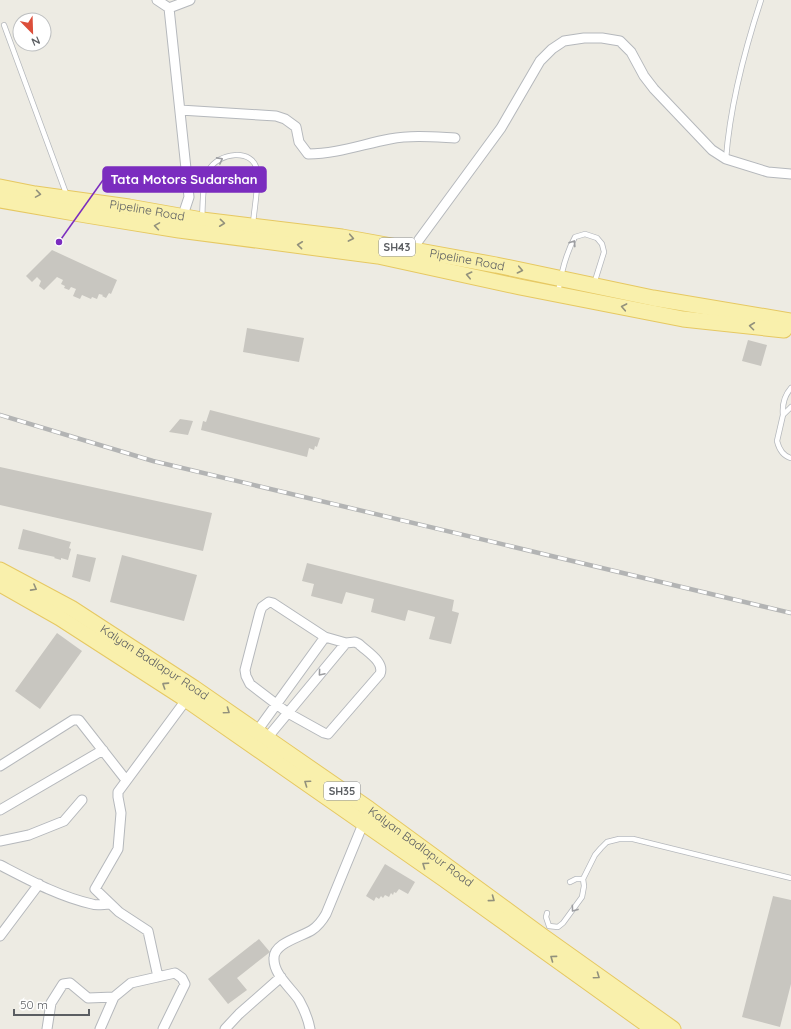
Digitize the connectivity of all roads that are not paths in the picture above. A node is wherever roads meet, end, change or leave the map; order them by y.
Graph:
1 (157, 0) edge
2 (190, 0) edge
3 (761, 0) edge
4 (169, 8) junction
5 (4, 25) dead end
6 (180, 110) junction
7 (455, 138) dead end
8 (726, 159) junction
9 (791, 174) edge
10 (0, 187) edge
11 (0, 200) edge
12 (67, 205) junction
13 (202, 220) junction
14 (180, 223) junction
15 (252, 233) junction
16 (408, 255) junction
17 (560, 279) junction
18 (593, 286) junction
19 (558, 294) junction
20 (589, 300) junction
21 (726, 317) junction
22 (791, 321) edge
23 (791, 331) edge
24 (791, 388) edge
25 (791, 408) edge
26 (783, 415) junction
27 (791, 458) edge
28 (0, 570) edge
29 (0, 584) edge
30 (325, 637) junction
31 (346, 643) junction
32 (191, 694) junction
33 (277, 705) junction
34 (288, 713) junction
35 (262, 735) junction
36 (103, 750) junction
37 (0, 766) edge
38 (126, 780) junction
39 (82, 800) dead end
40 (0, 810) edge
41 (366, 816) junction
42 (0, 841) edge
43 (0, 865) edge
44 (791, 878) edge
45 (583, 879) junction
46 (570, 882) dead end
47 (35, 883) junction
48 (110, 904) junction
49 (548, 913) dead end
50 (0, 929) edge
51 (537, 932) junction
52 (0, 936) edge
53 (158, 977) junction
54 (281, 978) junction
55 (114, 997) junction
56 (47, 1029) edge
57 (100, 1029) edge
58 (163, 1029) edge
59 (225, 1029) edge
60 (310, 1029) edge
61 (653, 1029) edge
62 (673, 1029) edge

1 - 4 street
2 - 4 street
3 - 8 lane
4 - 6 street
5 - 12 lane
6 - 7 street
6 - 14 street
8 - 9 street
8 - 16 street
10 -> 12 main road, Pipeline Road / SH43
11 - 12 main road, Pipeline Road / SH43
12 - 14 main road, Pipeline Road / SH43
13 - 14 main road, Pipeline Road / SH43
13 -> 15 main road, Pipeline Road / SH43
13 -> 15 lane
14 - 15 main road, Pipeline Road / SH43
15 - 16 main road, Pipeline Road / SH43
16 -> 17 main road, Pipeline Road / SH43
19 -> 16 main road, Pipeline Road / SH43
17 - 18 main road, Pipeline Road / SH43
17 -> 18 lane
17 - 19 lane
18 - 20 lane
18 - 21 main road, Pipeline Road / SH43
19 - 20 main road, Pipeline Road / SH43
21 -> 20 main road, Pipeline Road / SH43
21 - 22 main road, Pipeline Road / SH43
23 -> 21 main road, Pipeline Road / SH43
24 - 26 lane
25 - 26 lane
26 - 27 lane
28 -> 32 main road, Kalyan Badlapur Road / SH35
32 -> 29 main road, Kalyan Badlapur Road / SH35
30 - 31 street
30 - 33 street
30 - 33 street
31 -> 34 street
31 - 34 street
32 -> 35 main road, Kalyan Badlapur Road / SH35
32 - 38 street
41 -> 32 main road, Kalyan Badlapur Road / SH35
33 - 34 street
33 - 35 street
34 - 35 street
35 - 41 main road, Kalyan Badlapur Road / SH35
36 - 37 street
36 - 38 street
36 - 40 street
38 - 48 street
39 - 42 street
41 - 51 main road, Kalyan Badlapur Road / SH35
41 - 54 street
43 - 47 street
44 - 45 lane
45 - 46 lane
45 -> 51 lane
47 - 48 street
47 - 50 street
47 - 52 street
48 - 53 street
49 - 51 lane
61 -> 51 main road, Kalyan Badlapur Road / SH35
51 -> 62 main road, Kalyan Badlapur Road / SH35
53 - 55 street
53 - 58 street
54 - 59 street
54 - 60 street
55 - 56 street
55 - 57 street

